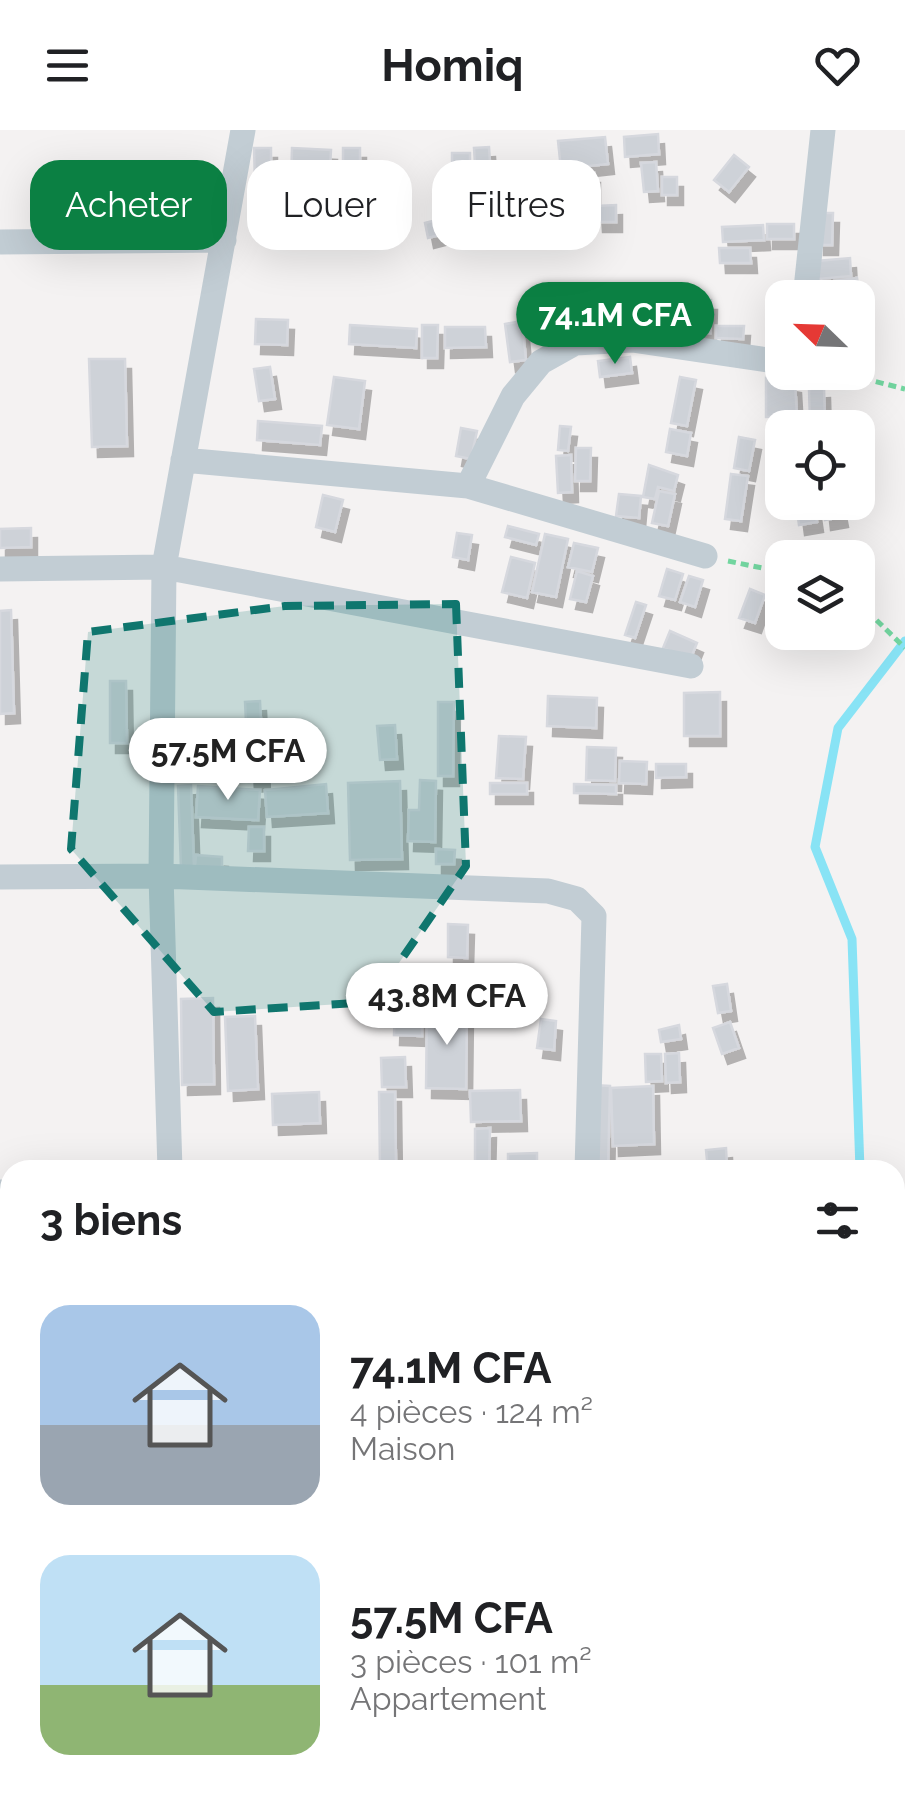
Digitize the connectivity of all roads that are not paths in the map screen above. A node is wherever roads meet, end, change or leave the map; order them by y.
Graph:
1 (243, 130) edge
2 (824, 130) edge
3 (227, 223) edge
4 (0, 242) edge
5 (30, 242) edge
6 (222, 250) edge
7 (807, 280) edge
8 (765, 360) edge
9 (183, 460) junction
10 (468, 486) junction
11 (705, 556) road end
12 (164, 567) junction
13 (0, 569) edge
14 (691, 666) dead end
15 (160, 876) junction
16 (0, 877) edge
17 (170, 1160) edge
18 (587, 1160) edge

1 - 3 street
2 - 7 street
4 - 5 street
6 - 9 street
8 - 10 street
9 - 10 street
9 - 12 street
10 - 11 street
12 - 13 street
12 - 14 street
12 - 15 street
15 - 16 street
15 - 17 street
15 - 18 street

